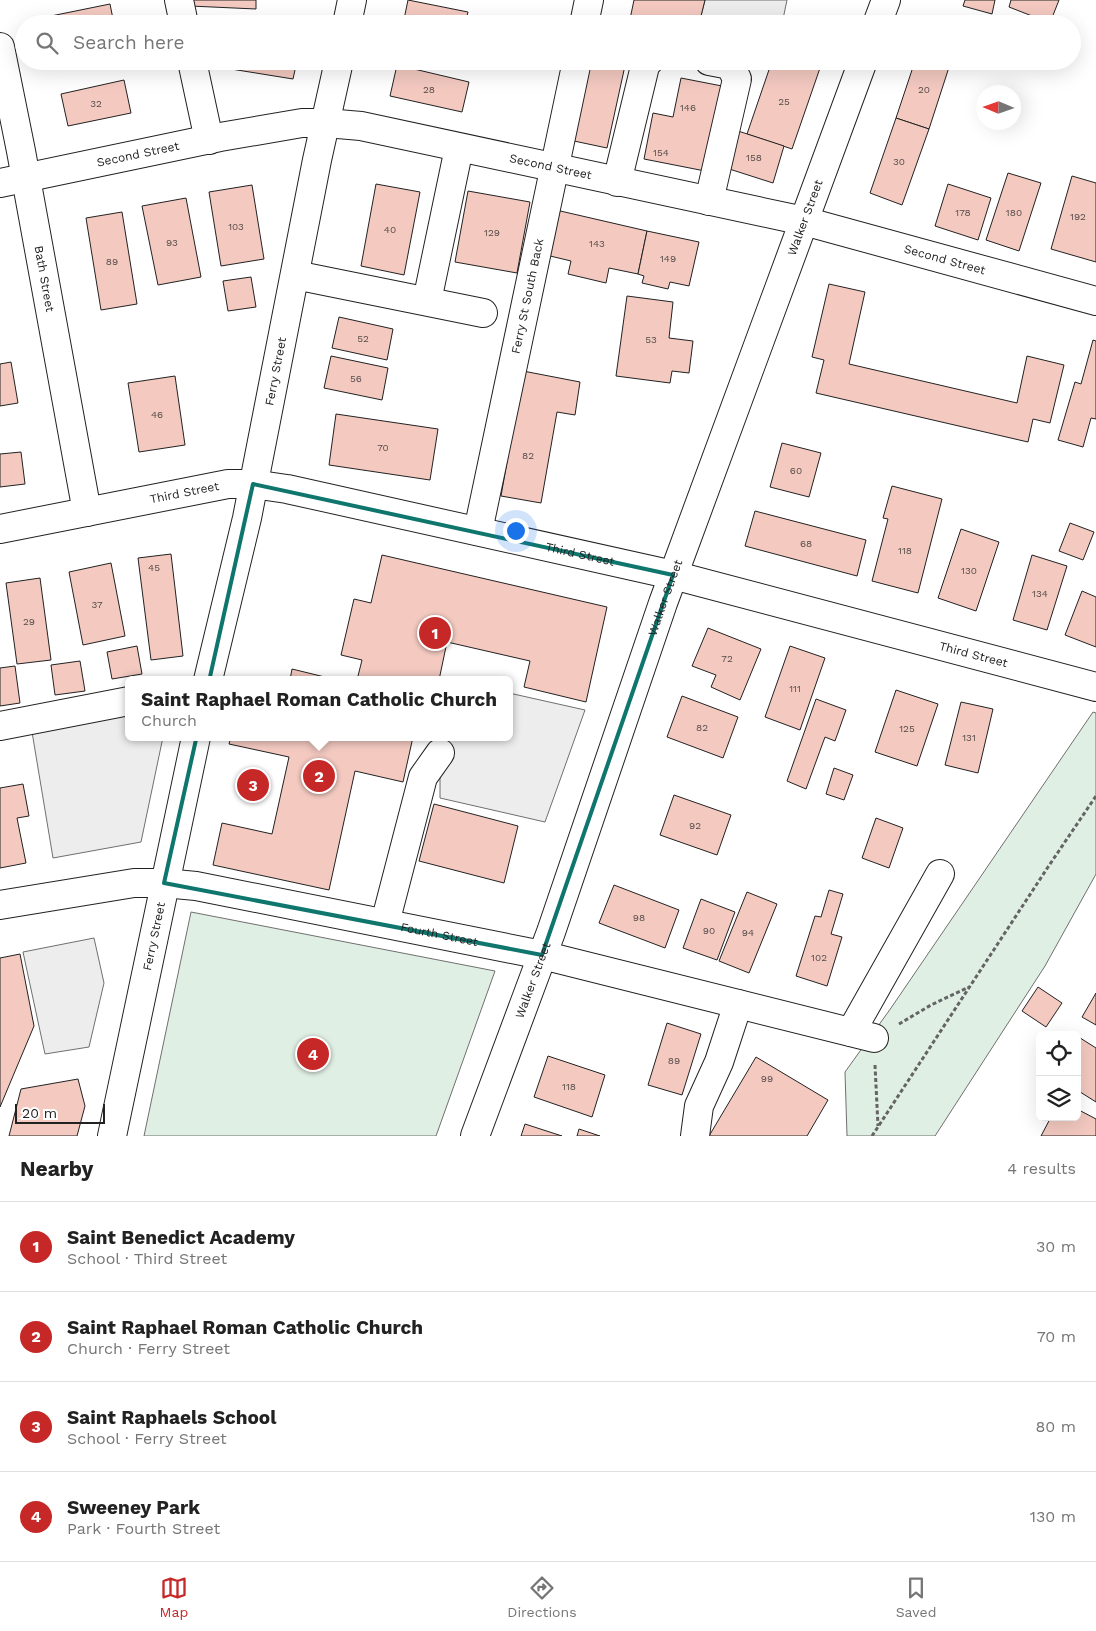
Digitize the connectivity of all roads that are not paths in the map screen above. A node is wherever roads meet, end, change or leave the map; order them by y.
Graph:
1 (178, 0) edge
2 (352, 0) edge
3 (589, 0) edge
4 (886, 0) edge
5 (182, 15) edge
6 (349, 15) edge
7 (586, 15) edge
8 (880, 15) edge
9 (0, 47) edge
10 (194, 70) edge
11 (337, 70) edge
12 (574, 70) edge
13 (644, 70) edge
14 (729, 70) edge
15 (860, 70) edge
16 (326, 123) junction
17 (209, 140) junction
18 (459, 148) junction
19 (555, 169) junction
20 (13, 180) edge
21 (617, 182) junction
22 (709, 201) junction
23 (804, 221) junction
24 (295, 276) junction
25 (427, 301) junction
26 (1096, 301) edge
27 (483, 313) dead end
28 (253, 484) junction
29 (87, 512) junction
30 (0, 529) edge
31 (478, 531) junction
32 (673, 575) junction
33 (209, 676) edge
34 (1096, 687) edge
35 (125, 702) edge
36 (0, 726) edge
37 (195, 741) edge
38 (440, 753) dead end
39 (940, 874) dead end
40 (164, 883) junction
41 (0, 905) edge
42 (385, 923) junction
43 (542, 955) junction
44 (738, 1004) junction
45 (112, 1136) edge
46 (475, 1136) edge
47 (695, 1136) edge

1 - 5 street
2 - 6 street
3 - 7 street
4 - 8 street
9 - 20 street, Bath Street
10 - 17 street
11 - 16 street, Ferry Street
12 - 19 street, Ferry St South Back
13 - 21 street
14 - 22 street
15 - 23 street, Walker Street
16 - 17 street, Second Street
16 - 18 street, Second Street
16 - 24 street, Ferry Street
17 - 20 street, Second Street
18 - 19 street, Second Street
18 - 25 street
19 - 21 street, Second Street
19 - 31 street, Ferry St South Back
20 - 29 street, Bath Street
21 - 22 street, Second Street
22 - 23 street, Second Street
23 - 26 street, Second Street
23 - 32 street, Walker Street
24 - 25 street
24 - 28 street, Ferry Street
25 - 27 street
28 - 29 street, Third Street
28 - 31 street, Third Street
28 - 33 street, Ferry Street
29 - 30 street, Third Street
31 - 32 street, Third Street
32 - 34 street, Third Street
32 - 43 street, Walker Street
35 - 36 street
37 - 40 street, Ferry Street
38 - 42 street
39 - 44 street, Fourth Street
40 - 41 street, Fourth Street
40 - 42 street, Fourth Street
40 - 45 street, Ferry Street
42 - 43 street, Fourth Street
43 - 44 street, Fourth Street
43 - 46 street, Walker Street
44 - 47 street

